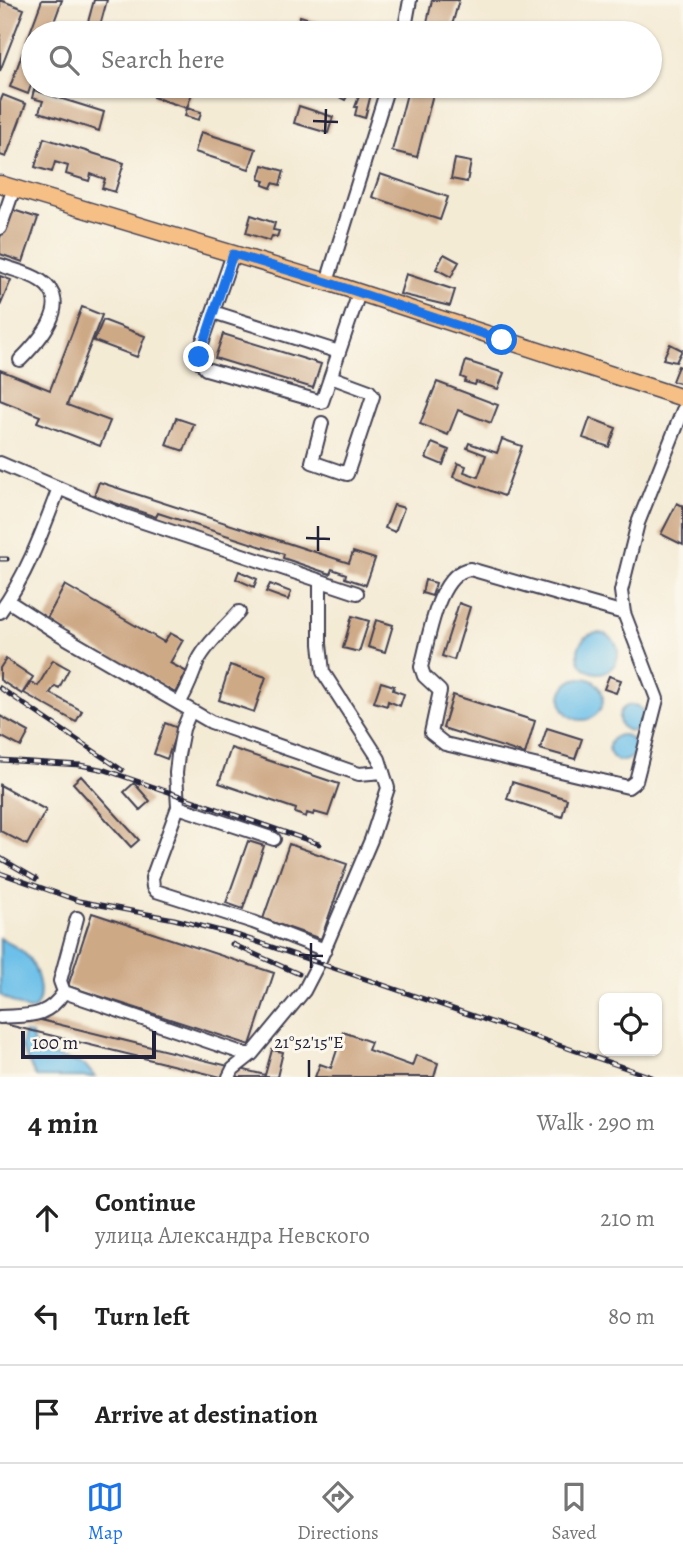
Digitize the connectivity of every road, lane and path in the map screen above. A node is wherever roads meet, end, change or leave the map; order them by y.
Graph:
1 (410, 0) edge
2 (406, 21) edge
3 (384, 98) edge
4 (7, 186) edge
5 (0, 228) edge
6 (233, 254) junction
7 (0, 265) edge
8 (327, 282) junction
9 (359, 293) junction
10 (213, 312) junction
11 (339, 352) junction
12 (20, 360) dead end
13 (331, 377) junction
14 (683, 398) edge
15 (683, 410) edge
16 (322, 423) dead end
17 (0, 463) edge
18 (60, 488) junction
19 (320, 581) junction
20 (357, 593) dead end
21 (8, 601) junction
22 (0, 612) edge
23 (239, 612) dead end
24 (624, 613) junction
25 (179, 703) junction
26 (191, 710) junction
27 (383, 772) junction
28 (178, 807) junction
29 (274, 839) dead end
30 (77, 918) dead end
31 (324, 950) junction
32 (64, 992) junction
33 (0, 1017) edge
34 (252, 1054) junction
35 (229, 1077) edge

1 - 2 street
3 - 8 street
4 - 5 street
4 - 6 main road
6 - 8 main road
6 - 10 street
7 - 12 street
8 - 9 main road
9 - 11 street
9 - 14 main road
10 - 11 street
10 - 13 street
11 - 13 street
13 - 16 street
15 - 24 street
17 - 18 street
18 - 19 street
18 - 21 street
19 - 20 street
19 - 27 street
21 - 22 street
21 - 25 street
23 - 25 street
24 - 24 street
25 - 26 street
26 - 27 street
26 - 28 street
27 - 31 street
28 - 29 street
28 - 31 street
30 - 32 street
31 - 34 street
32 - 33 street
32 - 34 street
34 - 35 street

